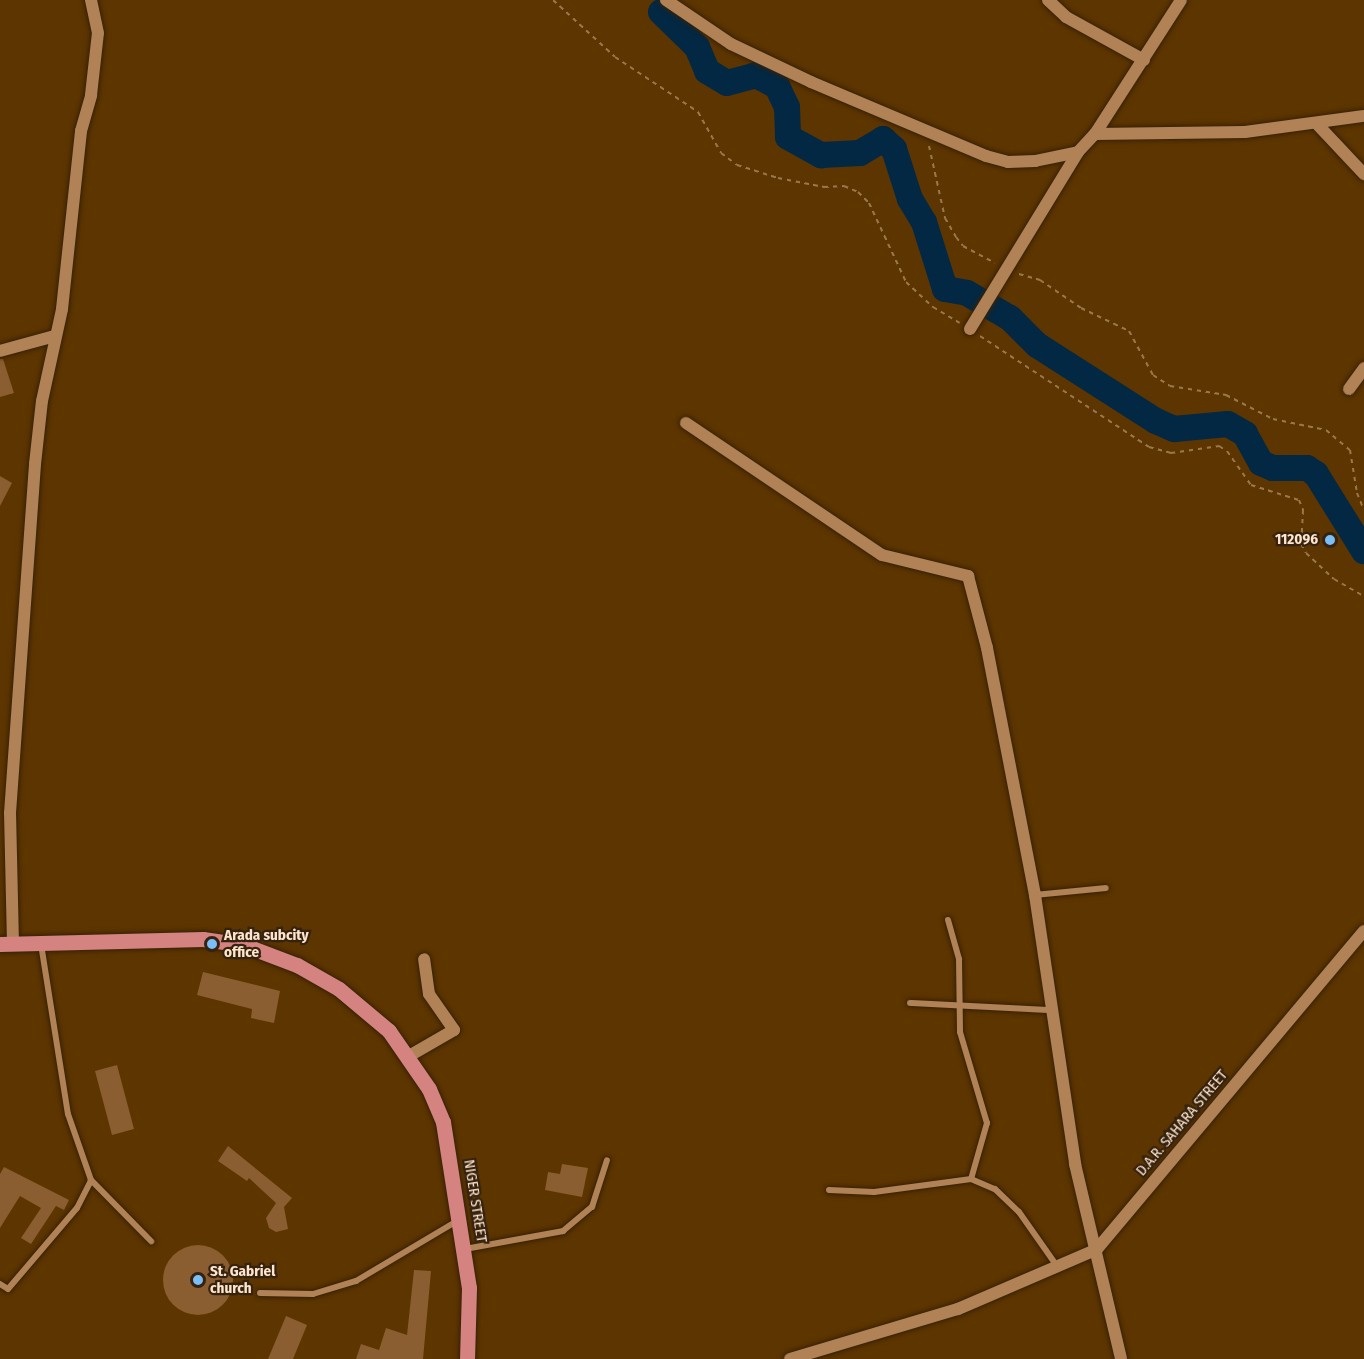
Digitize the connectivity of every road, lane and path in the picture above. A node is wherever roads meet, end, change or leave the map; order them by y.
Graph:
1 (91, 0) edge
2 (553, 0) edge
3 (1048, 0) edge
4 (1181, 0) edge
5 (668, 1) edge
6 (1144, 60) junction
7 (1364, 116) edge
8 (1317, 124) junction
9 (922, 128) junction
10 (1095, 134) junction
11 (1078, 152) junction
12 (1364, 174) edge
13 (1006, 269) junction
14 (970, 329) junction
15 (56, 336) junction
16 (0, 351) edge
17 (1364, 368) edge
18 (1350, 389) dead end
19 (686, 423) dead end
20 (1364, 510) edge
21 (1364, 596) edge
22 (1106, 888) dead end
23 (1035, 895) junction
24 (948, 920) dead end
25 (1364, 931) edge
26 (41, 943) junction
27 (7, 944) edge
28 (424, 959) dead end
29 (910, 1003) dead end
30 (961, 1007) junction
31 (1050, 1010) junction
32 (409, 1056) junction
33 (607, 1160) dead end
34 (971, 1179) junction
35 (91, 1180) junction
36 (829, 1190) dead end
37 (460, 1219) junction
38 (151, 1241) dead end
39 (464, 1249) junction
40 (1097, 1249) junction
41 (1057, 1266) junction
42 (0, 1284) edge
43 (260, 1293) dead end
44 (467, 1359) edge
45 (790, 1359) edge
46 (1121, 1359) edge

1 - 15 street
2 - 14 path
3 - 6 street
4 - 6 street
5 - 9 street
6 - 10 street
7 - 8 street
8 - 10 street
8 - 12 street
9 - 11 street
9 - 13 path
10 - 11 street
11 - 13 street
13 - 14 street
13 - 20 path
14 - 21 path
15 - 16 street
15 - 27 street
17 - 18 street
19 - 23 street
22 - 23 lane
23 - 31 street
24 - 30 lane
25 - 40 street, D.A.R. SAHARA STREET
26 - 27 main road, NIGER STREET
26 - 32 main road, NIGER STREET
26 - 35 lane
28 - 32 street
29 - 30 lane
30 - 31 lane
30 - 34 lane
31 - 40 street
32 - 37 main road, NIGER STREET
33 - 39 lane
34 - 36 lane
34 - 41 lane
35 - 38 lane
35 - 42 lane
37 - 39 main road, NIGER STREET
37 - 43 lane
39 - 44 main road, NIGER STREET
40 - 41 street
40 - 46 street
41 - 45 street

